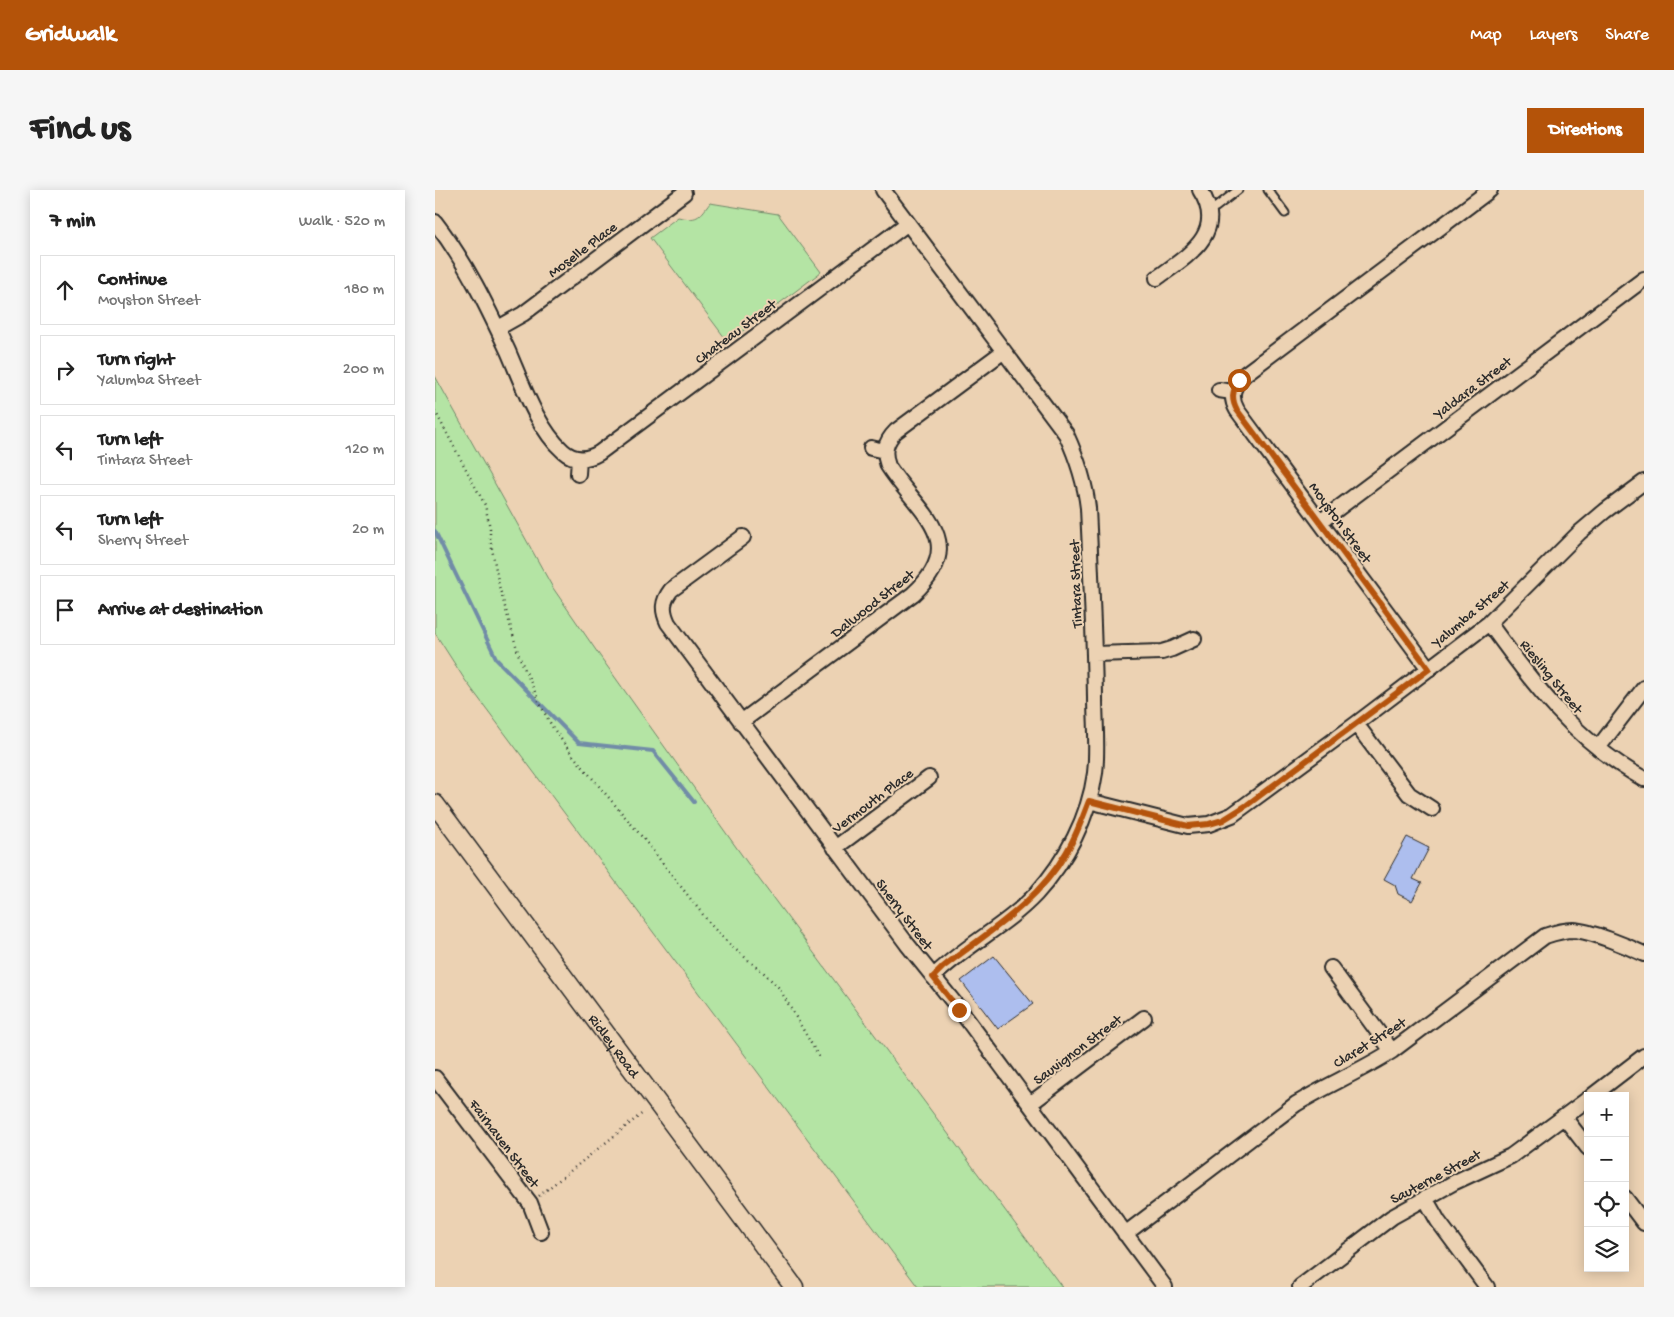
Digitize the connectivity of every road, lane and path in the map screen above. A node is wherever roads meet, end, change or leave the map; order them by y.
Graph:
1 (883, 190) edge
2 (1200, 190) edge
3 (1238, 190) edge
4 (1269, 190) edge
5 (1490, 190) edge
6 (684, 193) dead end
7 (1209, 210) junction
8 (1285, 213) dead end
9 (435, 222) edge
10 (908, 223) junction
11 (1157, 278) dead end
12 (1644, 279) edge
13 (497, 328) junction
14 (1004, 351) junction
15 (435, 411) edge
16 (579, 459) junction
17 (577, 474) dead end
18 (1644, 482) edge
19 (1320, 522) junction
20 (743, 537) dead end
21 (1489, 623) junction
22 (1194, 639) dead end
23 (1094, 654) junction
24 (1429, 669) junction
25 (1644, 688) edge
26 (741, 722) junction
27 (1357, 724) junction
28 (1597, 748) junction
29 (929, 778) dead end
30 (1644, 779) edge
31 (1089, 801) junction
32 (435, 804) edge
33 (1432, 810) dead end
34 (835, 848) junction
35 (1644, 954) edge
36 (1331, 968) dead end
37 (933, 977) junction
38 (1144, 1018) dead end
39 (1392, 1051) junction
40 (1644, 1056) edge
41 (819, 1057) dead end
42 (435, 1078) edge
43 (1597, 1092) edge
44 (1584, 1102) edge
45 (1030, 1104) junction
46 (644, 1112) dead end
47 (1564, 1117) junction
48 (1584, 1143) edge
49 (1425, 1198) junction
50 (530, 1203) junction
51 (1629, 1203) edge
52 (1644, 1223) edge
53 (541, 1232) dead end
54 (1125, 1234) junction
55 (794, 1287) edge
56 (1165, 1287) edge
57 (1300, 1287) edge
58 (1487, 1287) edge

1 - 10 street, Tintara Street
2 - 7 street
3 - 7 lane
4 - 8 lane
5 - 19 street, Moyston Street
6 - 13 street, Moselle Place
7 - 11 street
9 - 13 street
10 - 14 street, Tintara Street
10 - 16 street, Chateau Street
12 - 19 street, Yaldara Street
13 - 16 street
14 - 23 street, Tintara Street
14 - 26 street, Dalwood Street
15 - 41 path
16 - 17 street
18 - 21 street, Yalumba Street
19 - 24 street, Moyston Street
20 - 26 street, Sherry Street
21 - 24 street, Yalumba Street
21 - 28 street, Riesling Street
22 - 23 street
23 - 31 street, Tintara Street
24 - 27 street, Yalumba Street
25 - 28 street
26 - 34 street, Sherry Street
27 - 31 street, Yalumba Street
27 - 33 street
28 - 30 street, Riesling Street
29 - 34 street, Vermouth Place
31 - 37 street, Tintara Street
32 - 55 street, Ridley Road
34 - 37 street, Sherry Street
35 - 39 street, Claret Street
36 - 39 street
37 - 45 street, Sherry Street
38 - 45 street, Sauvignon Street
39 - 54 street, Claret Street
40 - 43 street
42 - 50 street, Fairhaven Street
44 - 47 street, Sauterne Street
45 - 54 street, Sherry Street
46 - 50 path
47 - 48 street
47 - 49 street, Sauterne Street
49 - 57 street, Sauterne Street
49 - 58 street
50 - 53 street, Fairhaven Street
51 - 52 street
54 - 56 street, Sherry Street

